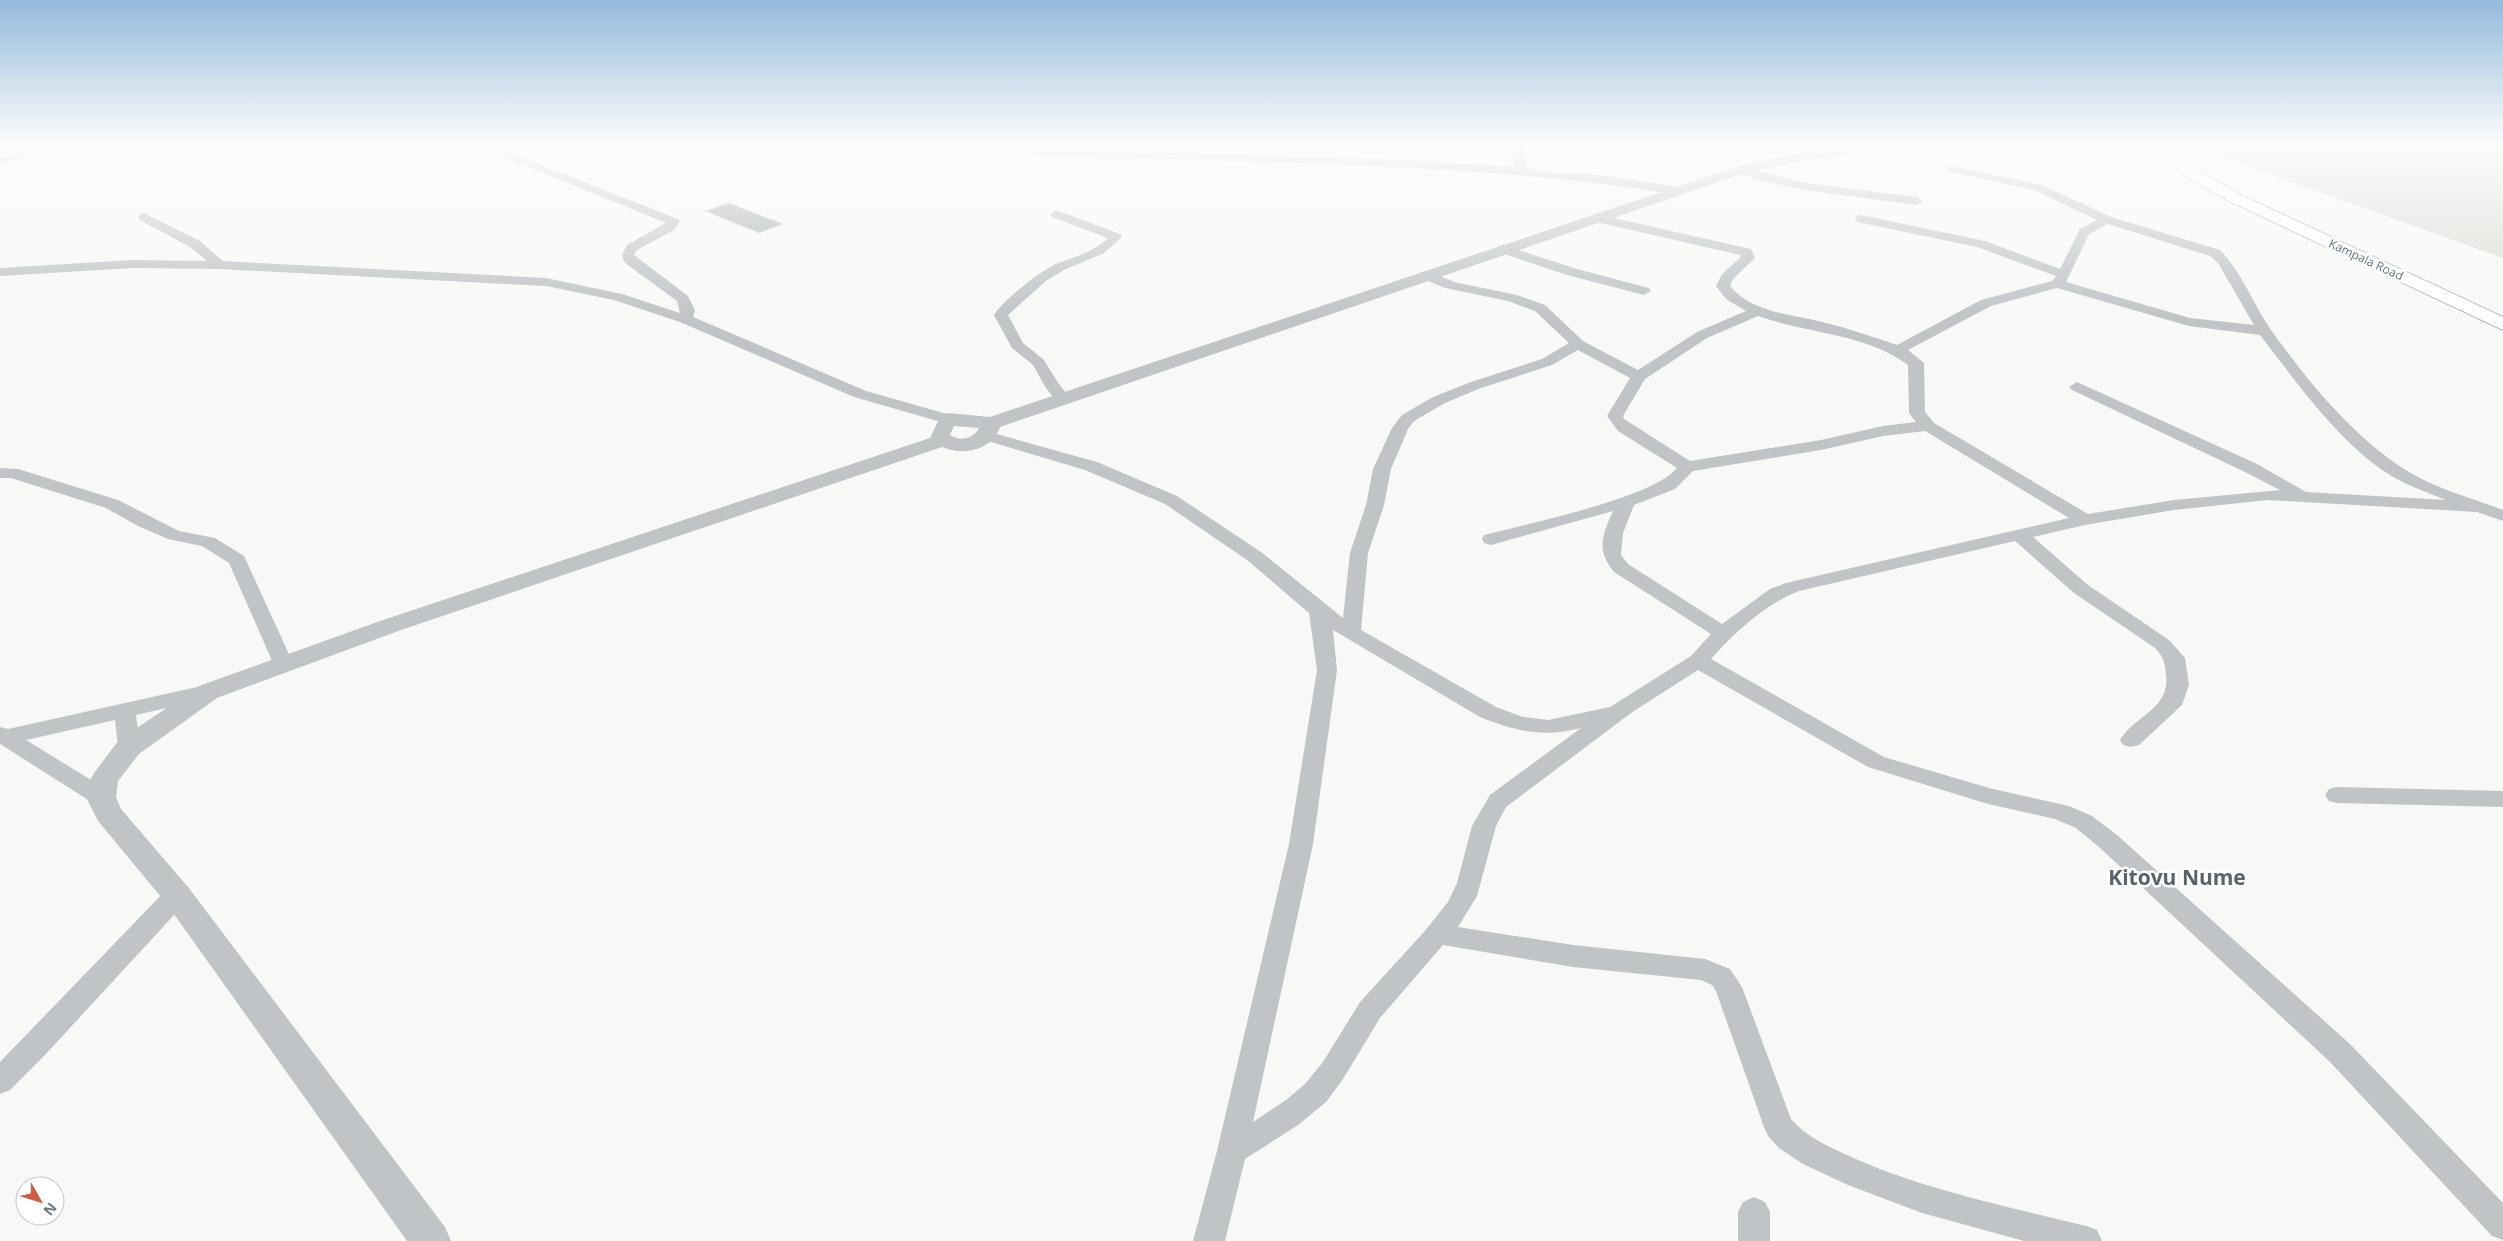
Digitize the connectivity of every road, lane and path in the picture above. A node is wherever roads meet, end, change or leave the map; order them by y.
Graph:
1 (626, 203) edge
2 (1641, 203) edge
3 (2071, 203) edge
4 (2245, 203) edge
5 (1056, 214) dead end
6 (144, 217) dead end
7 (1596, 218) junction
8 (1861, 219) dead end
9 (2107, 220) junction
10 (1503, 249) junction
11 (219, 265) junction
12 (0, 272) edge
13 (1426, 274) junction
14 (2061, 279) junction
15 (1644, 291) dead end
16 (1758, 311) junction
17 (685, 319) junction
18 (2503, 324) edge
19 (2265, 331) junction
20 (1578, 344) junction
21 (1898, 350) junction
22 (1639, 376) junction
23 (2077, 387) dead end
24 (1063, 399) junction
25 (1928, 426) junction
26 (945, 429) junction
27 (989, 430) junction
28 (1687, 467) junction
29 (0, 473) edge
30 (2302, 495) junction
31 (1627, 502) junction
32 (2477, 507) junction
33 (2503, 516) edge
34 (2085, 520) junction
35 (2019, 535) junction
36 (1490, 539) dead end
37 (1318, 610) junction
38 (1723, 632) junction
39 (1350, 633) junction
40 (1698, 661) junction
41 (283, 663) junction
42 (208, 692) junction
43 (1623, 708) junction
44 (125, 711) junction
45 (3, 736) edge
46 (2131, 740) dead end
47 (130, 747) junction
48 (2337, 795) dead end
49 (101, 797) junction
50 (2503, 799) edge
51 (177, 895) junction
52 (1436, 934) junction
53 (0, 1081) edge
54 (1232, 1151) junction
55 (2503, 1226) edge
56 (431, 1241) edge
57 (1209, 1241) edge
58 (2086, 1241) edge

1 - 17 street
2 - 7 street
3 - 9 street
4 - 18 main road, Kampala Road
5 - 24 street
6 - 11 street
7 - 10 street
7 - 16 street
8 - 14 street
9 - 14 street
9 - 19 street
10 - 13 street
10 - 15 street
11 - 12 street
11 - 17 street
13 - 20 street
13 - 24 street
14 - 19 street
14 - 21 street
16 - 21 street
16 - 22 street
17 - 26 street
19 - 32 street
20 - 22 street
20 - 39 street
21 - 25 street
22 - 28 street
23 - 30 street
24 - 27 street
25 - 28 street
25 - 34 street
26 - 27 street
26 - 41 street
27 - 37 street
28 - 31 street
29 - 41 street
30 - 32 street
30 - 34 street
31 - 36 street
31 - 38 street
32 - 33 street
34 - 35 street
35 - 38 street
35 - 46 street
37 - 39 street
37 - 54 street
38 - 40 street
39 - 43 street
40 - 43 street
40 - 55 street
41 - 42 street
42 - 44 street
42 - 47 street
43 - 52 street
44 - 45 street
44 - 47 street
45 - 49 street
47 - 49 street
48 - 50 street
49 - 51 street
51 - 53 street
51 - 56 street
52 - 54 street
52 - 58 street
54 - 57 street

